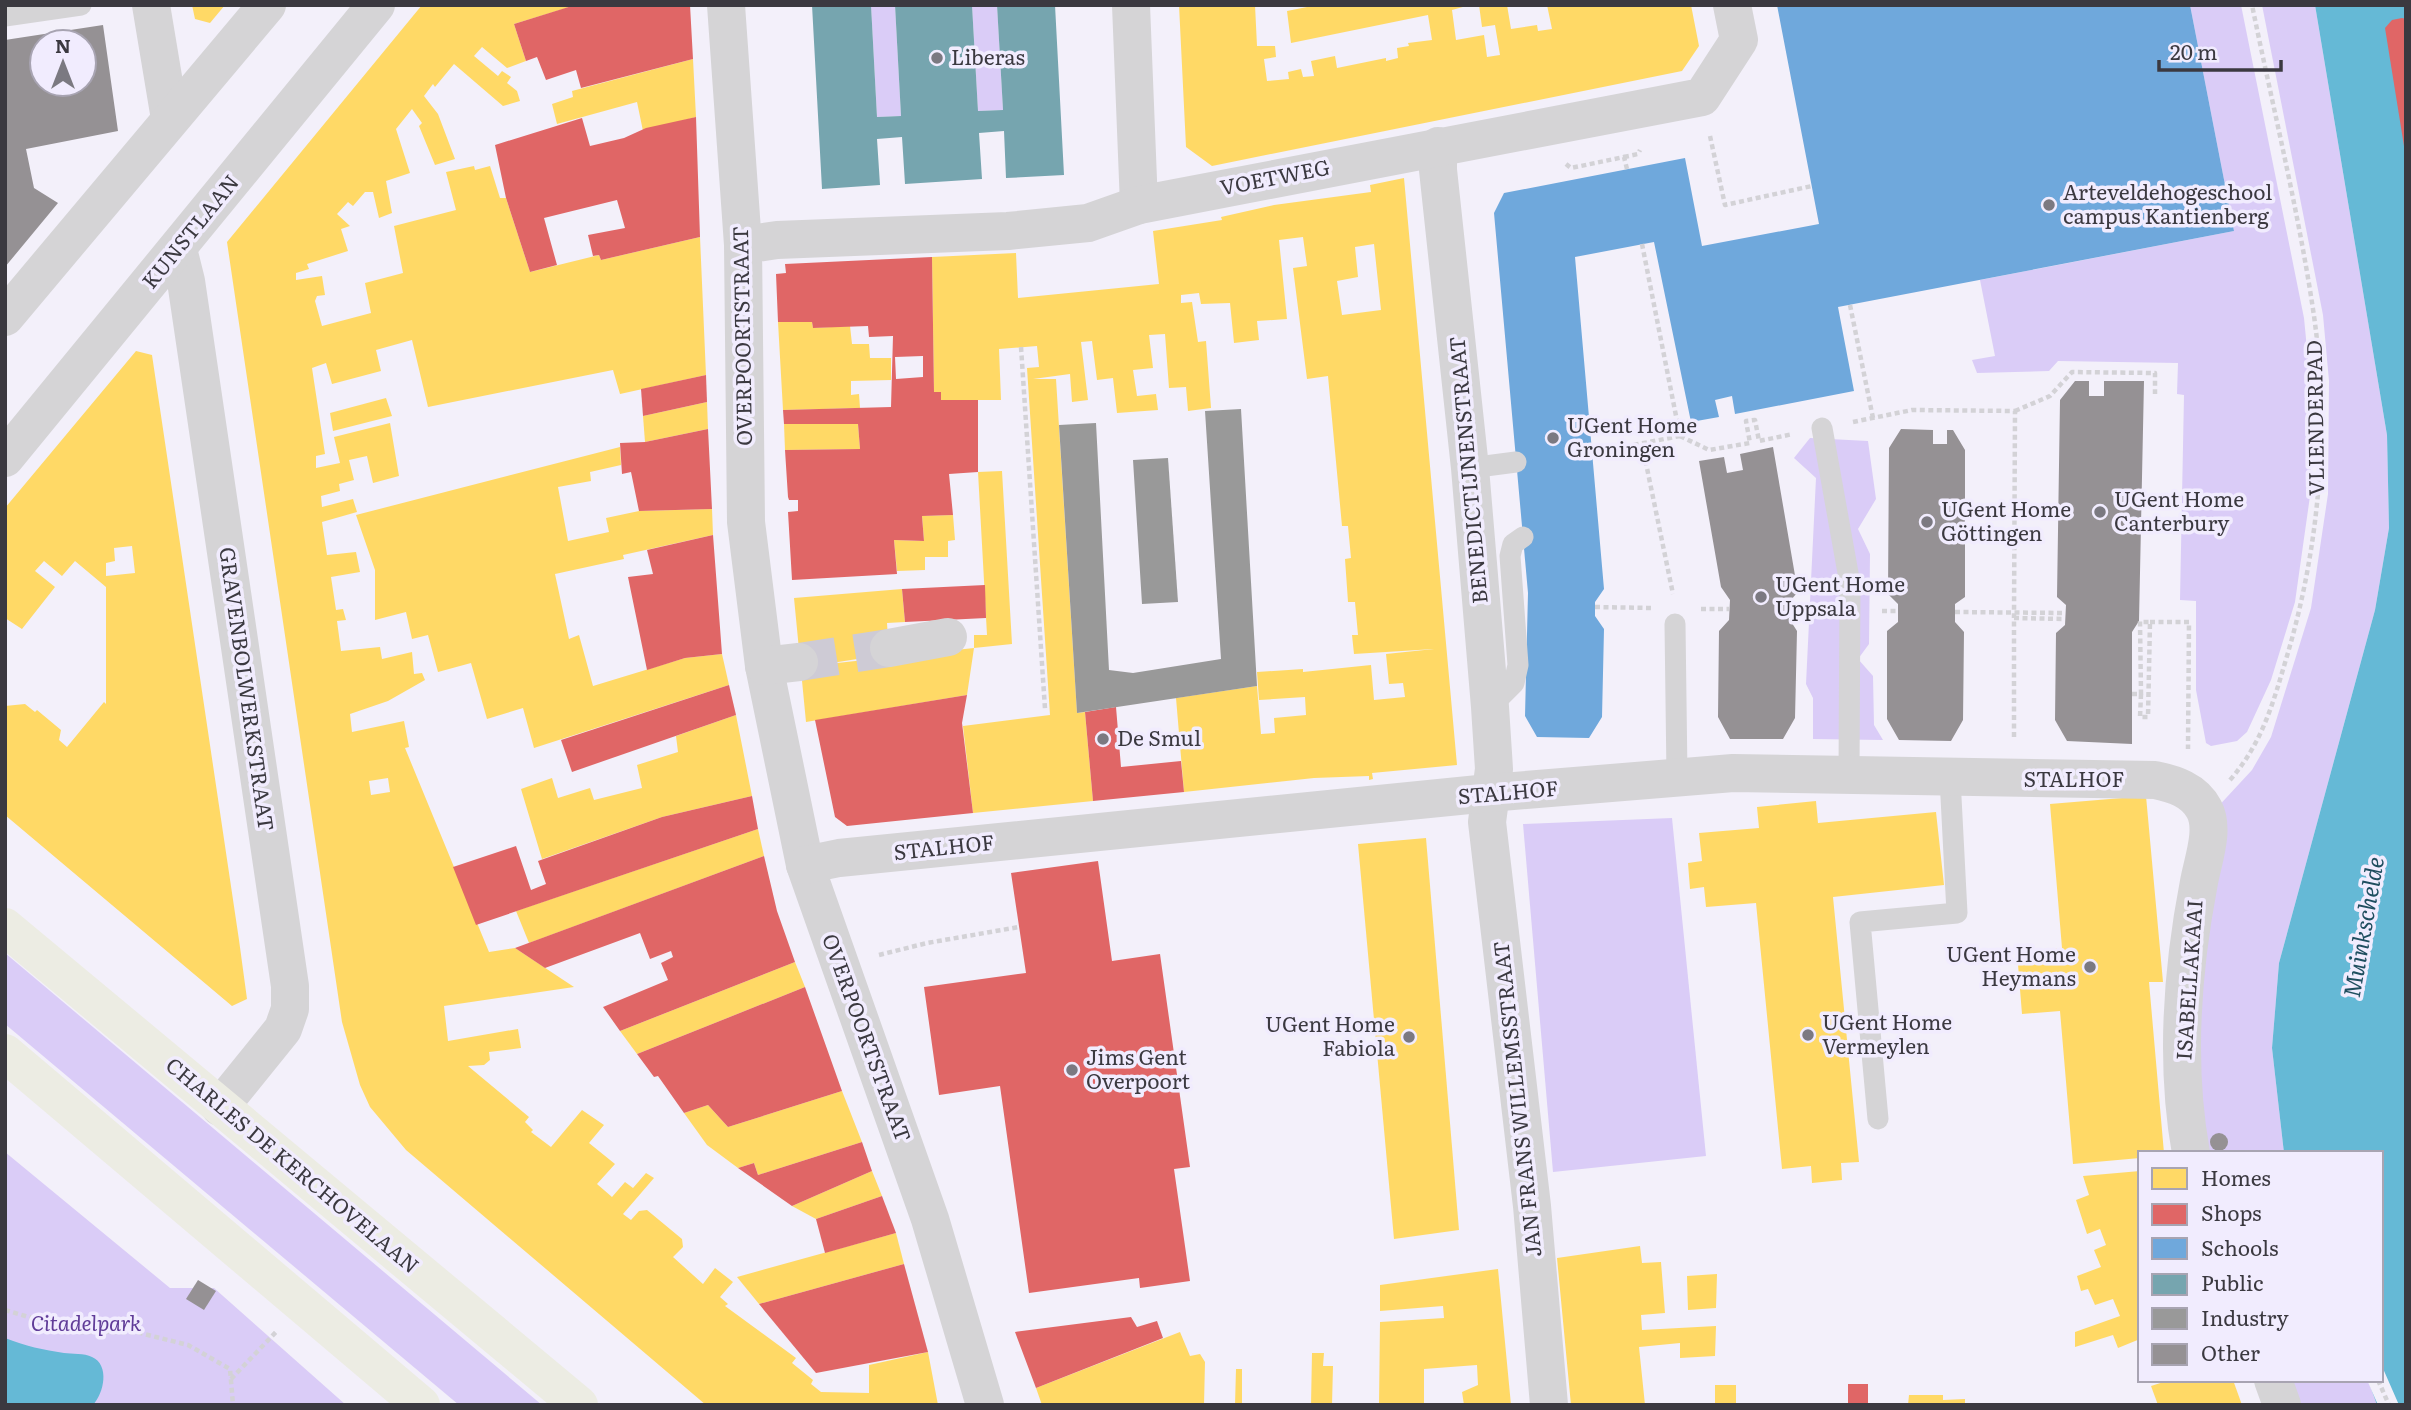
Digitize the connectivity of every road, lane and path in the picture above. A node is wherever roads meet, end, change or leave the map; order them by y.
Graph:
1 (81, 5) edge
2 (151, 5) edge
3 (267, 5) edge
4 (376, 5) edge
5 (726, 5) edge
6 (1131, 5) edge
7 (1732, 5) edge
8 (2252, 5) edge
9 (5, 16) edge
10 (1702, 97) junction
11 (170, 119) junction
12 (1438, 146) junction
13 (1638, 154) dead end
14 (1624, 157) dead end
15 (1812, 186) dead end
16 (1139, 205) junction
17 (1642, 244) dead end
18 (743, 245) junction
19 (178, 249) junction
20 (1850, 305) dead end
21 (5, 317) edge
22 (1021, 347) dead end
23 (2155, 394) dead end
24 (2015, 411) junction
25 (1872, 418) junction
26 (1822, 428) junction
27 (1681, 436) junction
28 (1643, 444) junction
29 (1592, 453) dead end
30 (5, 458) edge
31 (1516, 462) dead end
32 (1470, 468) junction
33 (1523, 537) dead end
34 (1674, 596) dead end
35 (1955, 612) dead end
36 (2014, 618) junction
37 (2150, 622) junction
38 (1675, 624) dead end
39 (948, 637) dead end
40 (889, 648) tunnel mouth
41 (2132, 694) dead end
42 (2141, 694) junction
43 (1490, 706) junction
44 (1045, 709) dead end
45 (1849, 775) junction
46 (1677, 776) junction
47 (1950, 778) junction
48 (2013, 780) junction
49 (2175, 785) junction
50 (1489, 793) junction
51 (2204, 809) junction
52 (804, 865) junction
53 (5, 927) edge
54 (1019, 927) dead end
55 (871, 957) dead end
56 (5, 1053) edge
57 (220, 1107) junction
58 (1878, 1119) dead end
59 (2191, 1151) edge
60 (302, 1304) junction
61 (5, 1310) edge
62 (231, 1380) junction
63 (2274, 1382) edge
64 (2379, 1382) edge
65 (233, 1405) edge
66 (421, 1405) edge
67 (579, 1405) edge
68 (985, 1405) edge
69 (1549, 1405) edge
70 (2282, 1405) edge
71 (2389, 1405) edge

1 - 9 lane
2 - 11 street
3 - 11 street
4 - 19 street, KUNSTLAAN
5 - 18 street, OVERPOORTSTRAAT
6 - 16 street
7 - 10 street
8 - 51 path, VLIENDERPAD
10 - 12 street, VOETWEG
10 - 15 path
11 - 21 street
12 - 16 street, VOETWEG
12 - 32 street, BENEDICTIJNENSTRAAT
13 - 14 path
16 - 18 street, VOETWEG
17 - 27 path
18 - 52 street, OVERPOORTSTRAAT
19 - 30 street, KUNSTLAAN
19 - 57 street, GRAVENBOLWERKSTRAAT
20 - 25 path
22 - 44 path
23 - 24 path
24 - 25 path
24 - 36 path
25 - 26 path
26 - 27 path
26 - 45 lane
27 - 28 path
28 - 29 path
28 - 34 path
31 - 32 lane
32 - 43 street, BENEDICTIJNENSTRAAT
33 - 43 lane
35 - 36 path
36 - 48 path
37 - 42 path
37 - 42 path
37 - 49 path
38 - 46 lane
39 - 40 street
41 - 42 path
43 - 50 street, BENEDICTIJNENSTRAAT
45 - 46 street, STALHOF
45 - 47 street, STALHOF
46 - 50 street, STALHOF
47 - 48 street, STALHOF
47 - 58 lane
48 - 49 street, STALHOF
49 - 51 street, STALHOF
50 - 52 street, STALHOF
50 - 69 street, JAN FRANS WILLEMSSTRAAT
51 - 59 street, ISABELLAKAAI
52 - 68 street, OVERPOORTSTRAAT
53 - 57 main road, CHARLES DE KERCHOVELAAN
54 - 55 path
56 - 60 main road
57 - 67 main road, CHARLES DE KERCHOVELAAN
60 - 62 path
60 - 66 main road
61 - 62 path
62 - 65 path
63 - 70 street
64 - 71 path

